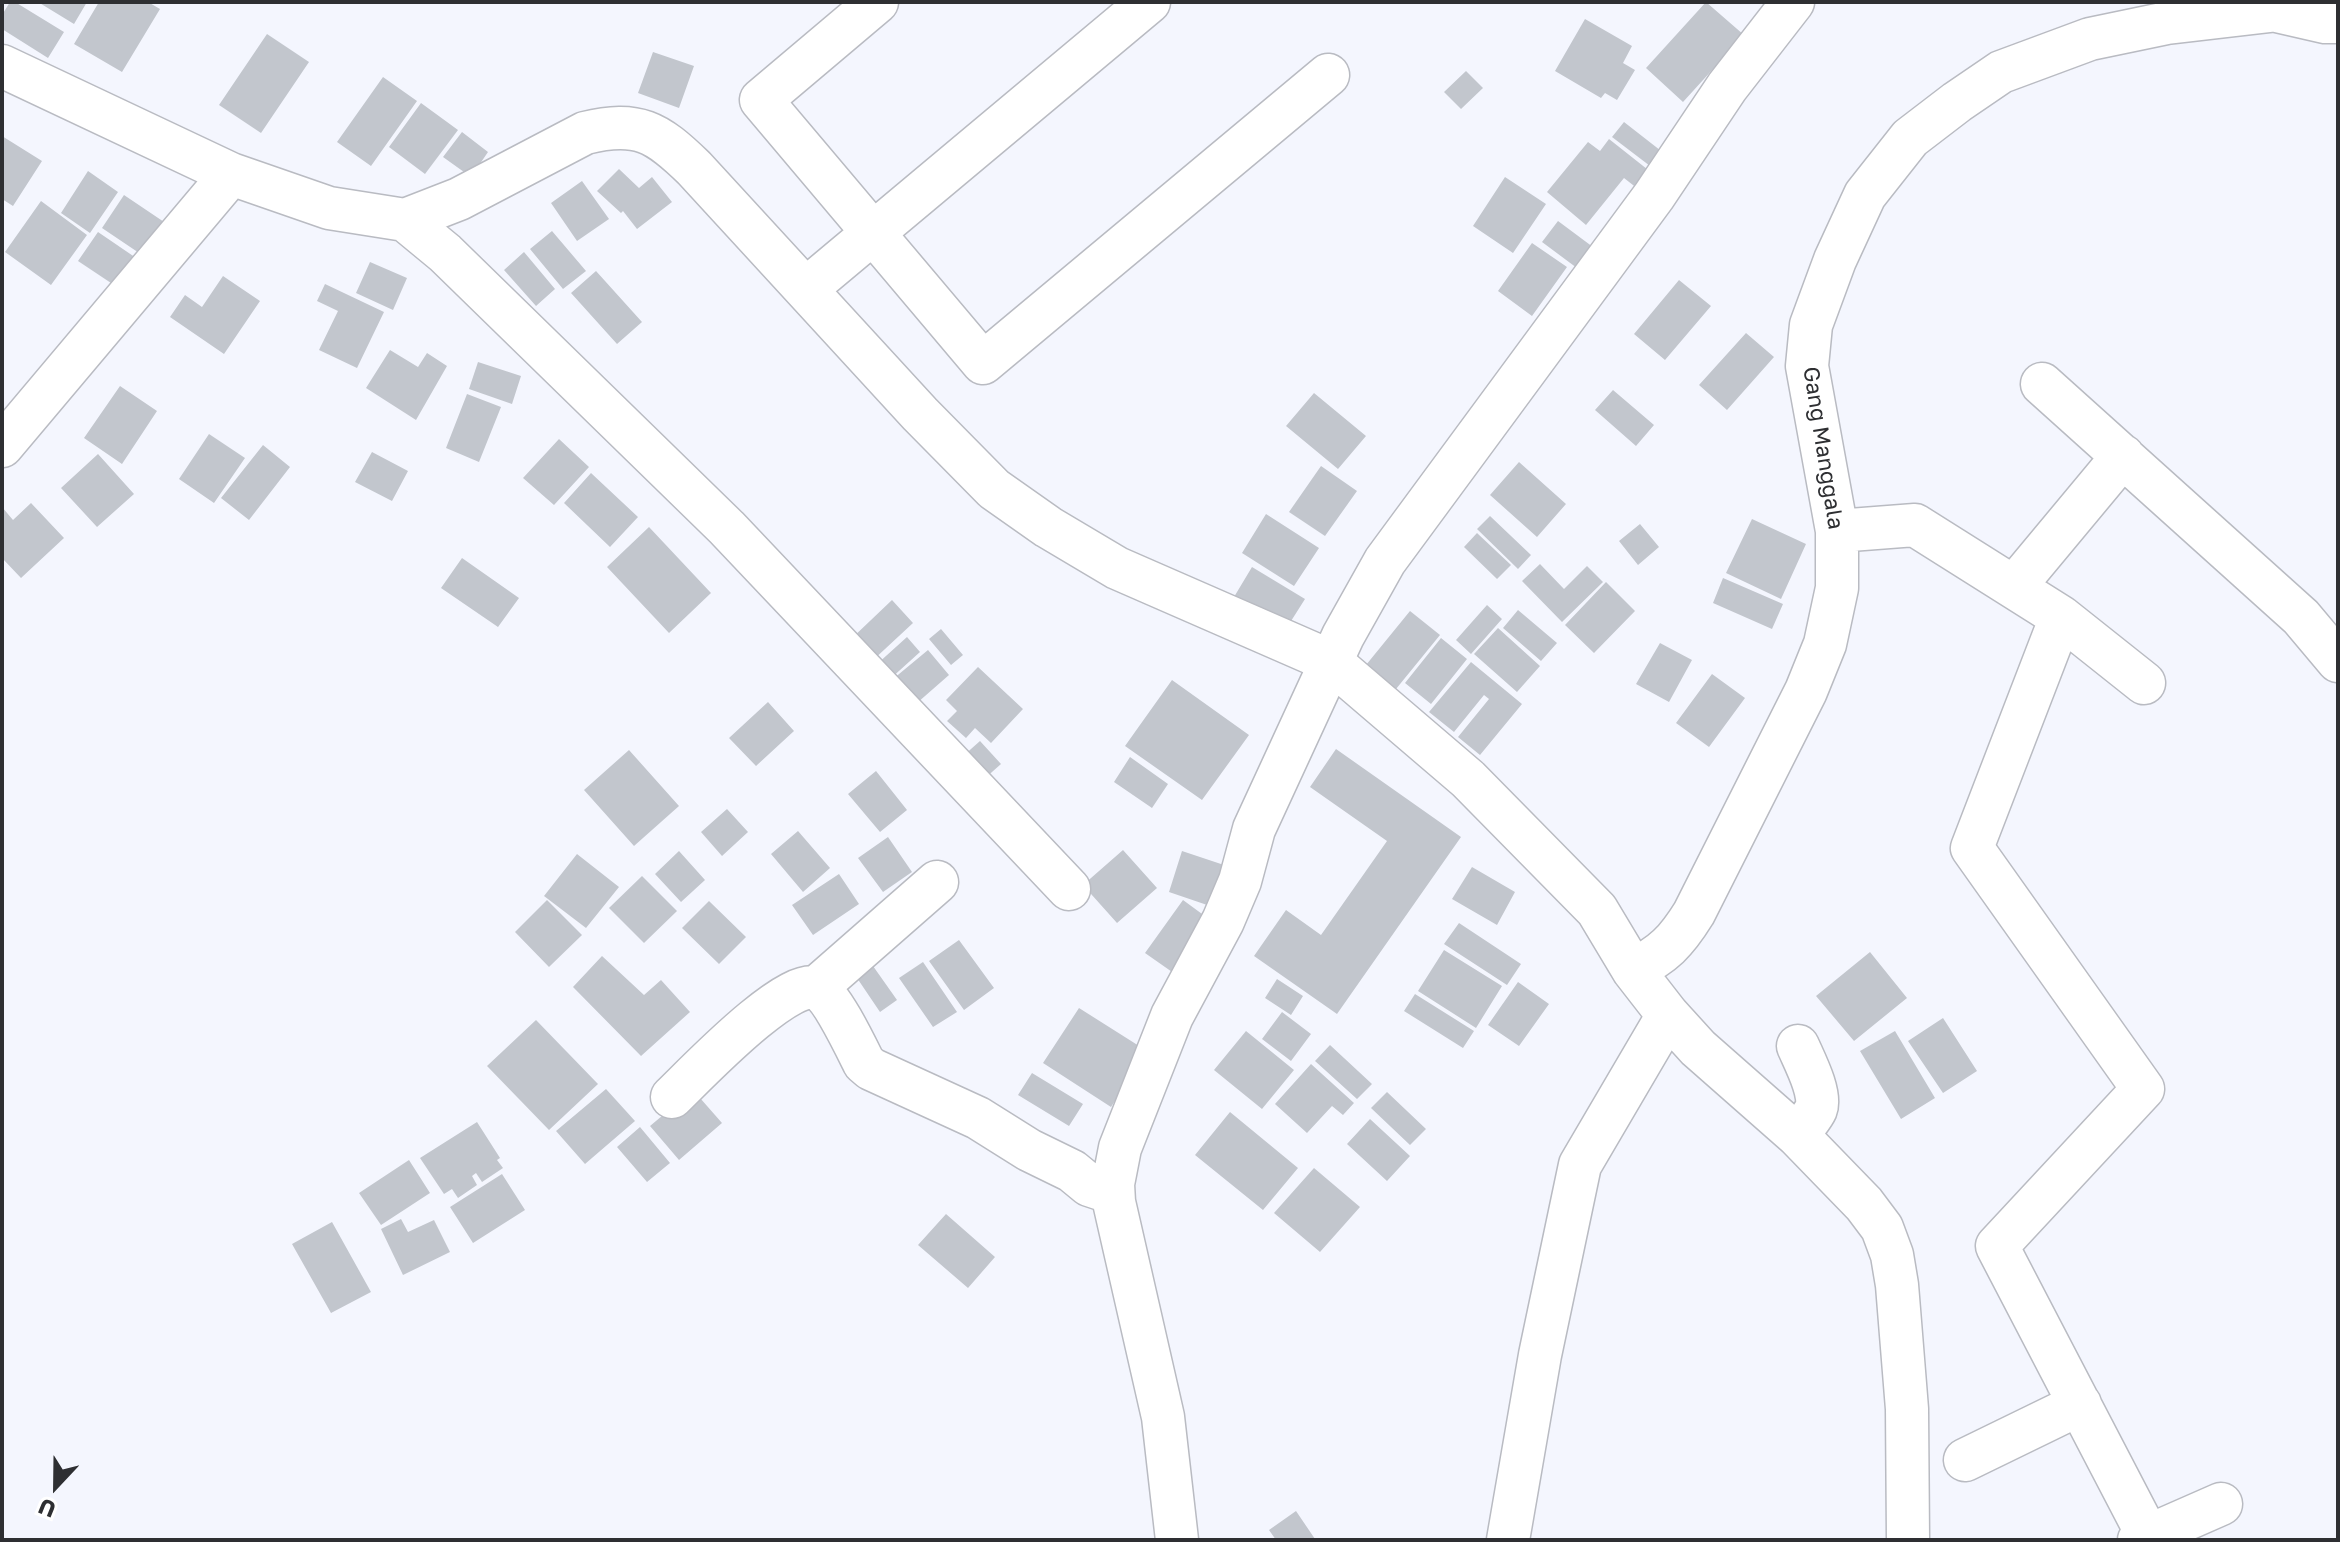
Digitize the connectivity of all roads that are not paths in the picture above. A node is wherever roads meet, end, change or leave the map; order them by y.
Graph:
1 (1149, 2) edge
2 (1793, 2) edge
3 (2254, 6) edge
4 (857, 8) edge
5 (2338, 22) edge
6 (2, 66) edge
7 (1328, 75) dead end
8 (231, 174) junction
9 (405, 220) junction
10 (873, 233) junction
11 (806, 289) junction
12 (2042, 384) dead end
13 (2, 446) edge
14 (2123, 456) junction
15 (1837, 531) junction
16 (2014, 587) junction
17 (2061, 617) junction
18 (1330, 661) junction
19 (2338, 661) edge
20 (2144, 683) dead end
21 (937, 882) dead end
22 (1069, 889) dead end
23 (1633, 970) junction
24 (816, 988) junction
25 (1668, 1015) junction
26 (1798, 1046) dead end
27 (672, 1097) dead end
28 (1798, 1136) junction
29 (1113, 1184) junction
30 (2080, 1404) junction
31 (1965, 1460) dead end
32 (2221, 1504) dead end
33 (2143, 1538) edge
34 (1177, 1540) edge
35 (1508, 1540) edge
36 (1908, 1540) edge

1 - 10 street
2 - 18 street
3 - 5 street, Gang Manggala
3 - 15 street, Gang Manggala
4 - 10 street
6 - 8 street
7 - 10 street
8 - 9 street
8 - 13 street
9 - 11 street
9 - 22 street
10 - 11 street
11 - 18 street
12 - 14 street
14 - 16 street
14 - 19 street
15 - 16 street
15 - 23 street, Gang Manggala
16 - 17 street
17 - 20 street
17 - 30 street
18 - 23 street
18 - 29 street
21 - 24 street
23 - 25 street
24 - 27 street
24 - 29 street
25 - 28 street
25 - 35 street
26 - 28 street
28 - 36 street
29 - 34 street
30 - 31 street
30 - 33 street
32 - 33 street

